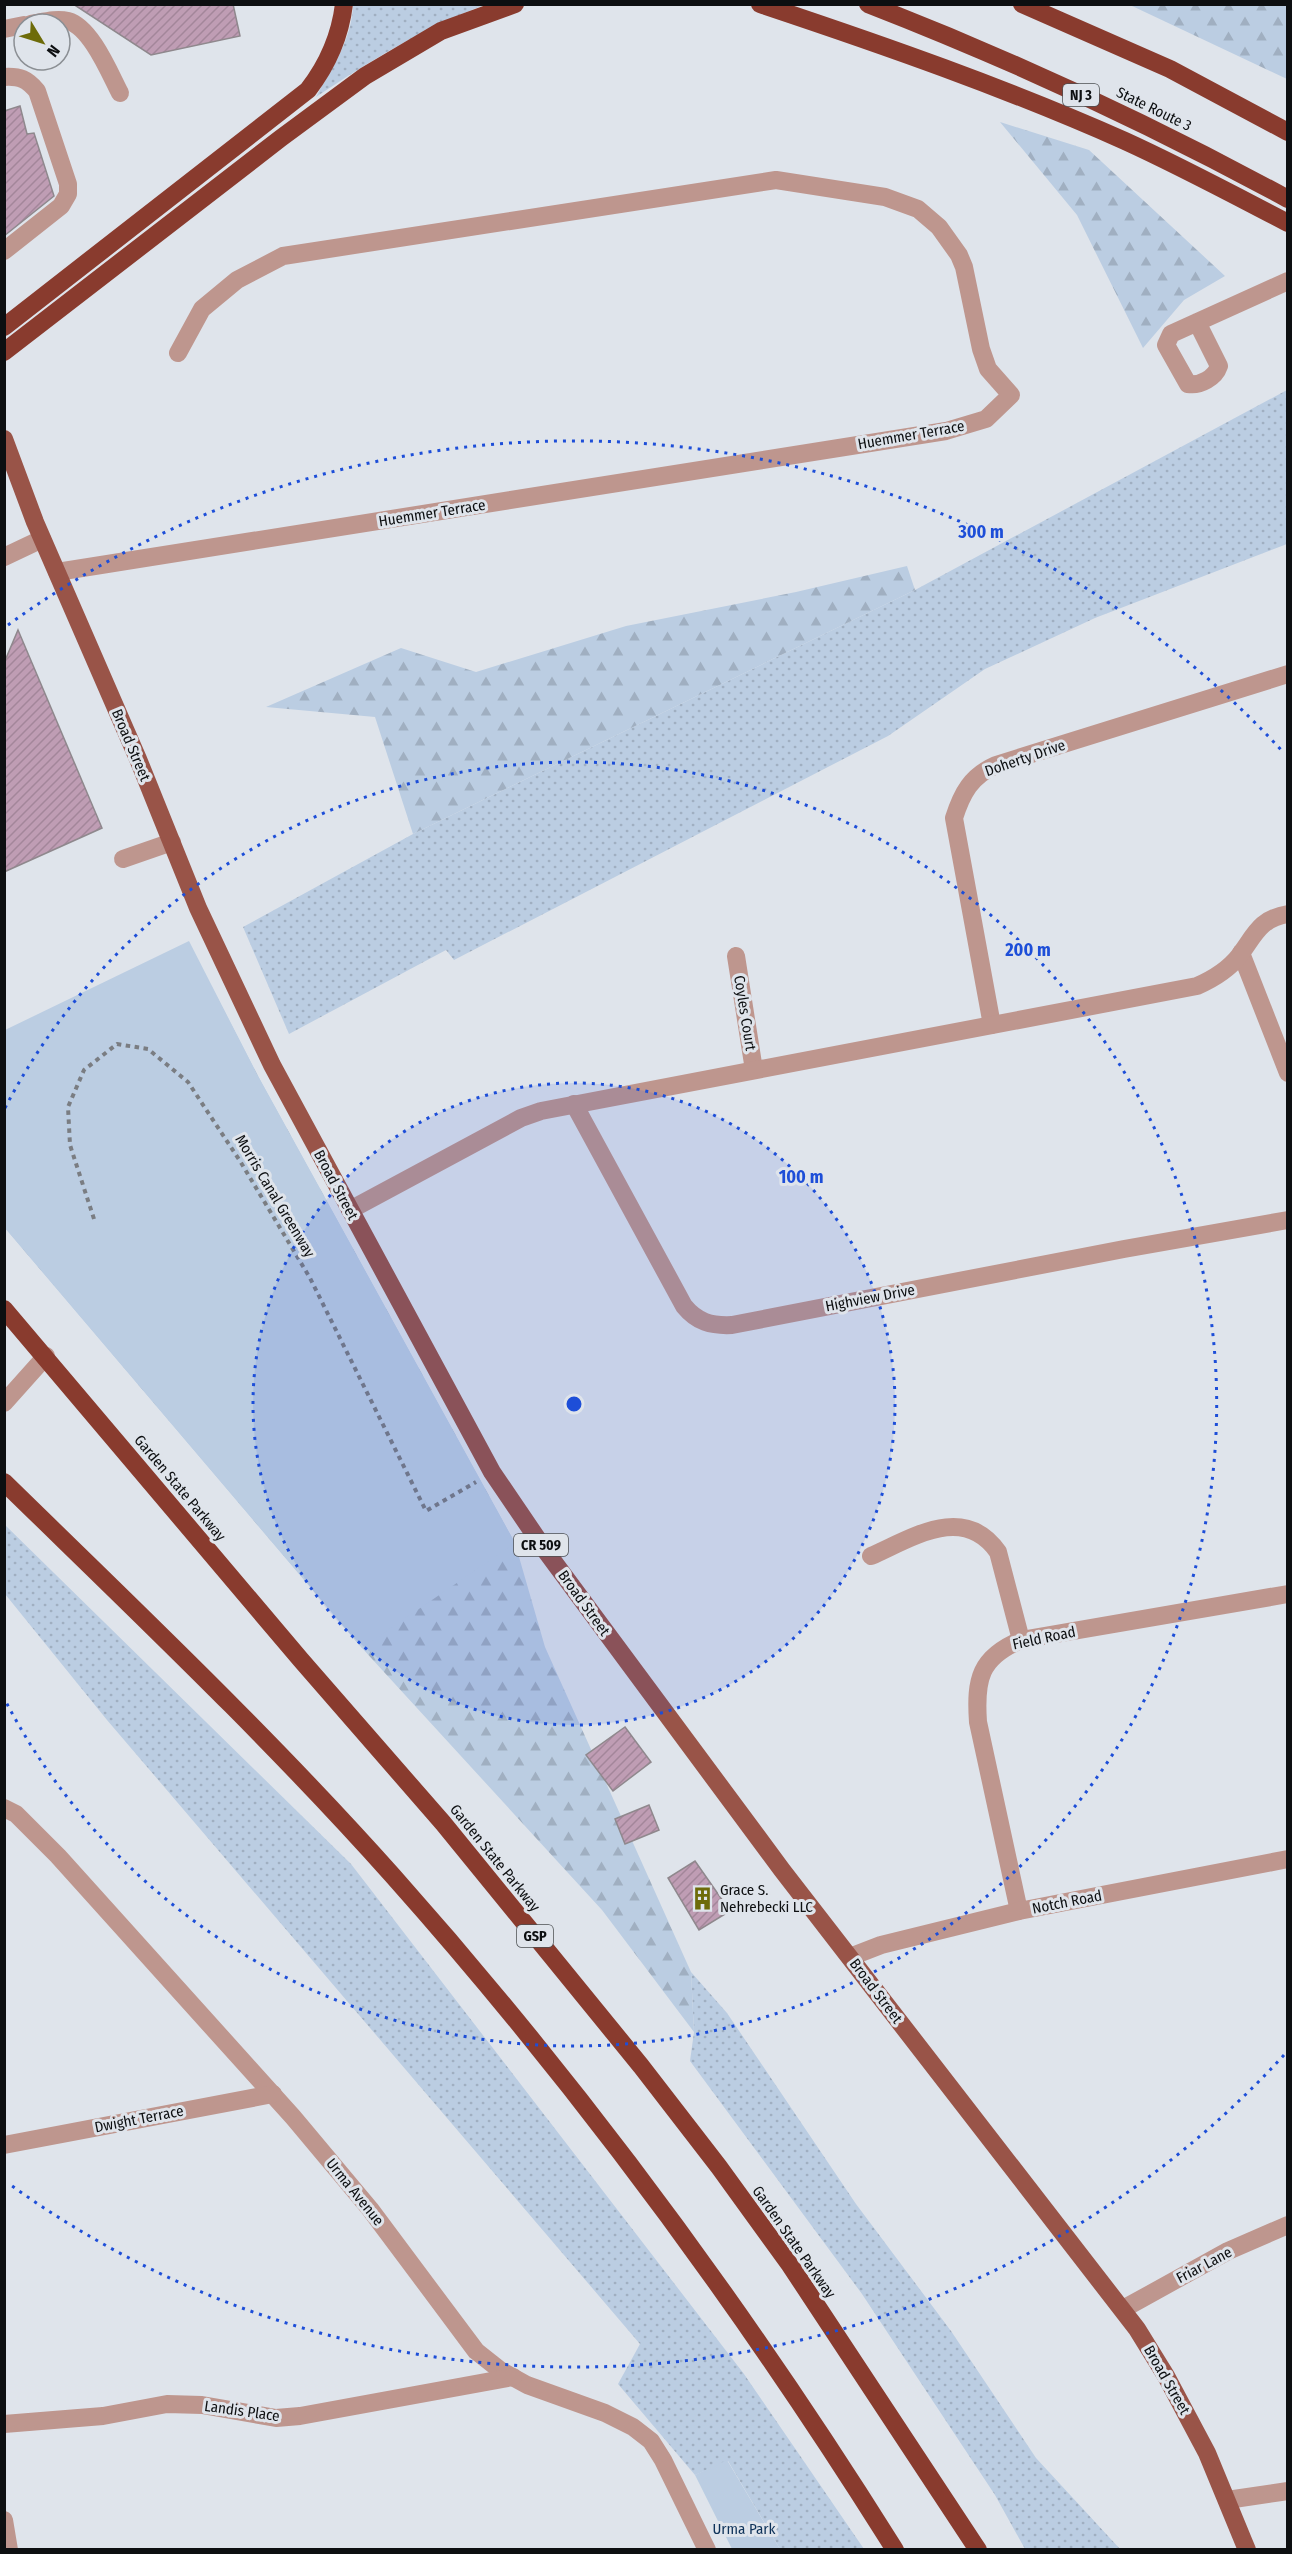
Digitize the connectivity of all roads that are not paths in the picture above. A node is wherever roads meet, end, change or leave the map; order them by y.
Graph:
1 (344, 4) edge
2 (514, 4) edge
3 (760, 4) edge
4 (868, 4) edge
5 (1022, 4) edge
6 (72, 24) edge
7 (4, 77) edge
8 (120, 93) dead end
9 (1287, 132) edge
10 (1287, 199) edge
11 (1287, 223) edge
12 (4, 251) edge
13 (1287, 281) edge
14 (12, 322) edge
15 (1197, 322) junction
16 (4, 352) edge
17 (178, 353) dead end
18 (4, 438) edge
19 (42, 539) junction
20 (4, 557) edge
21 (57, 572) junction
22 (1287, 674) edge
23 (172, 842) junction
24 (123, 859) dead end
25 (1287, 914) edge
26 (1241, 953) junction
27 (736, 956) dead end
28 (992, 1025) junction
29 (754, 1070) junction
30 (1287, 1073) edge
31 (574, 1104) junction
32 (350, 1210) junction
33 (1287, 1220) edge
34 (4, 1309) edge
35 (46, 1356) junction
36 (4, 1403) edge
37 (4, 1482) edge
38 (871, 1556) dead end
39 (1287, 1594) edge
40 (1021, 1640) junction
41 (4, 1808) edge
42 (1287, 1859) edge
43 (1019, 1911) junction
44 (850, 1957) junction
45 (273, 2094) junction
46 (4, 2145) edge
47 (1287, 2225) edge
48 (1123, 2309) junction
49 (513, 2377) junction
50 (4, 2424) edge
51 (1287, 2491) edge
52 (1227, 2500) junction
53 (4, 2520) edge
54 (9, 2550) edge
55 (707, 2550) edge
56 (895, 2550) edge
57 (978, 2550) edge
58 (1247, 2550) edge

1 - 14 highway
2 - 16 highway
3 - 11 highway
4 - 10 highway, State Route 3 / NJ 3
5 - 9 highway
6 - 8 street
7 - 12 street
13 - 15 street
15 - 15 street
17 - 21 street, Huemmer Terrace
18 - 19 main road, Broad Street / CR 509
19 - 20 street
19 - 21 main road, Broad Street / CR 509
21 - 23 main road, Broad Street / CR 509
22 - 28 street, Doherty Drive
23 - 24 street
23 - 32 main road, Broad Street / CR 509
25 - 26 street
26 - 28 street
26 - 30 street
27 - 29 street, Coyles Court
28 - 29 street
29 - 31 street
31 - 32 street
31 - 33 street, Highview Drive
32 - 44 main road, Broad Street / CR 509
34 - 35 highway, Garden State Parkway / GSP
35 - 36 street
35 - 57 highway, Garden State Parkway / GSP
37 - 56 highway
38 - 40 street
39 - 40 street, Field Road
40 - 43 street, Field Road
41 - 45 street, Urma Avenue
42 - 43 street, Notch Road
43 - 44 street, Notch Road
44 - 48 main road, Broad Street / CR 509
45 - 46 street, Dwight Terrace
45 - 49 street, Urma Avenue
47 - 48 street, Friar Lane
48 - 52 main road, Broad Street / CR 509
49 - 50 street, Landis Place
49 - 55 street, Urma Avenue
51 - 52 street
52 - 58 main road, Broad Street / CR 509
53 - 54 street

